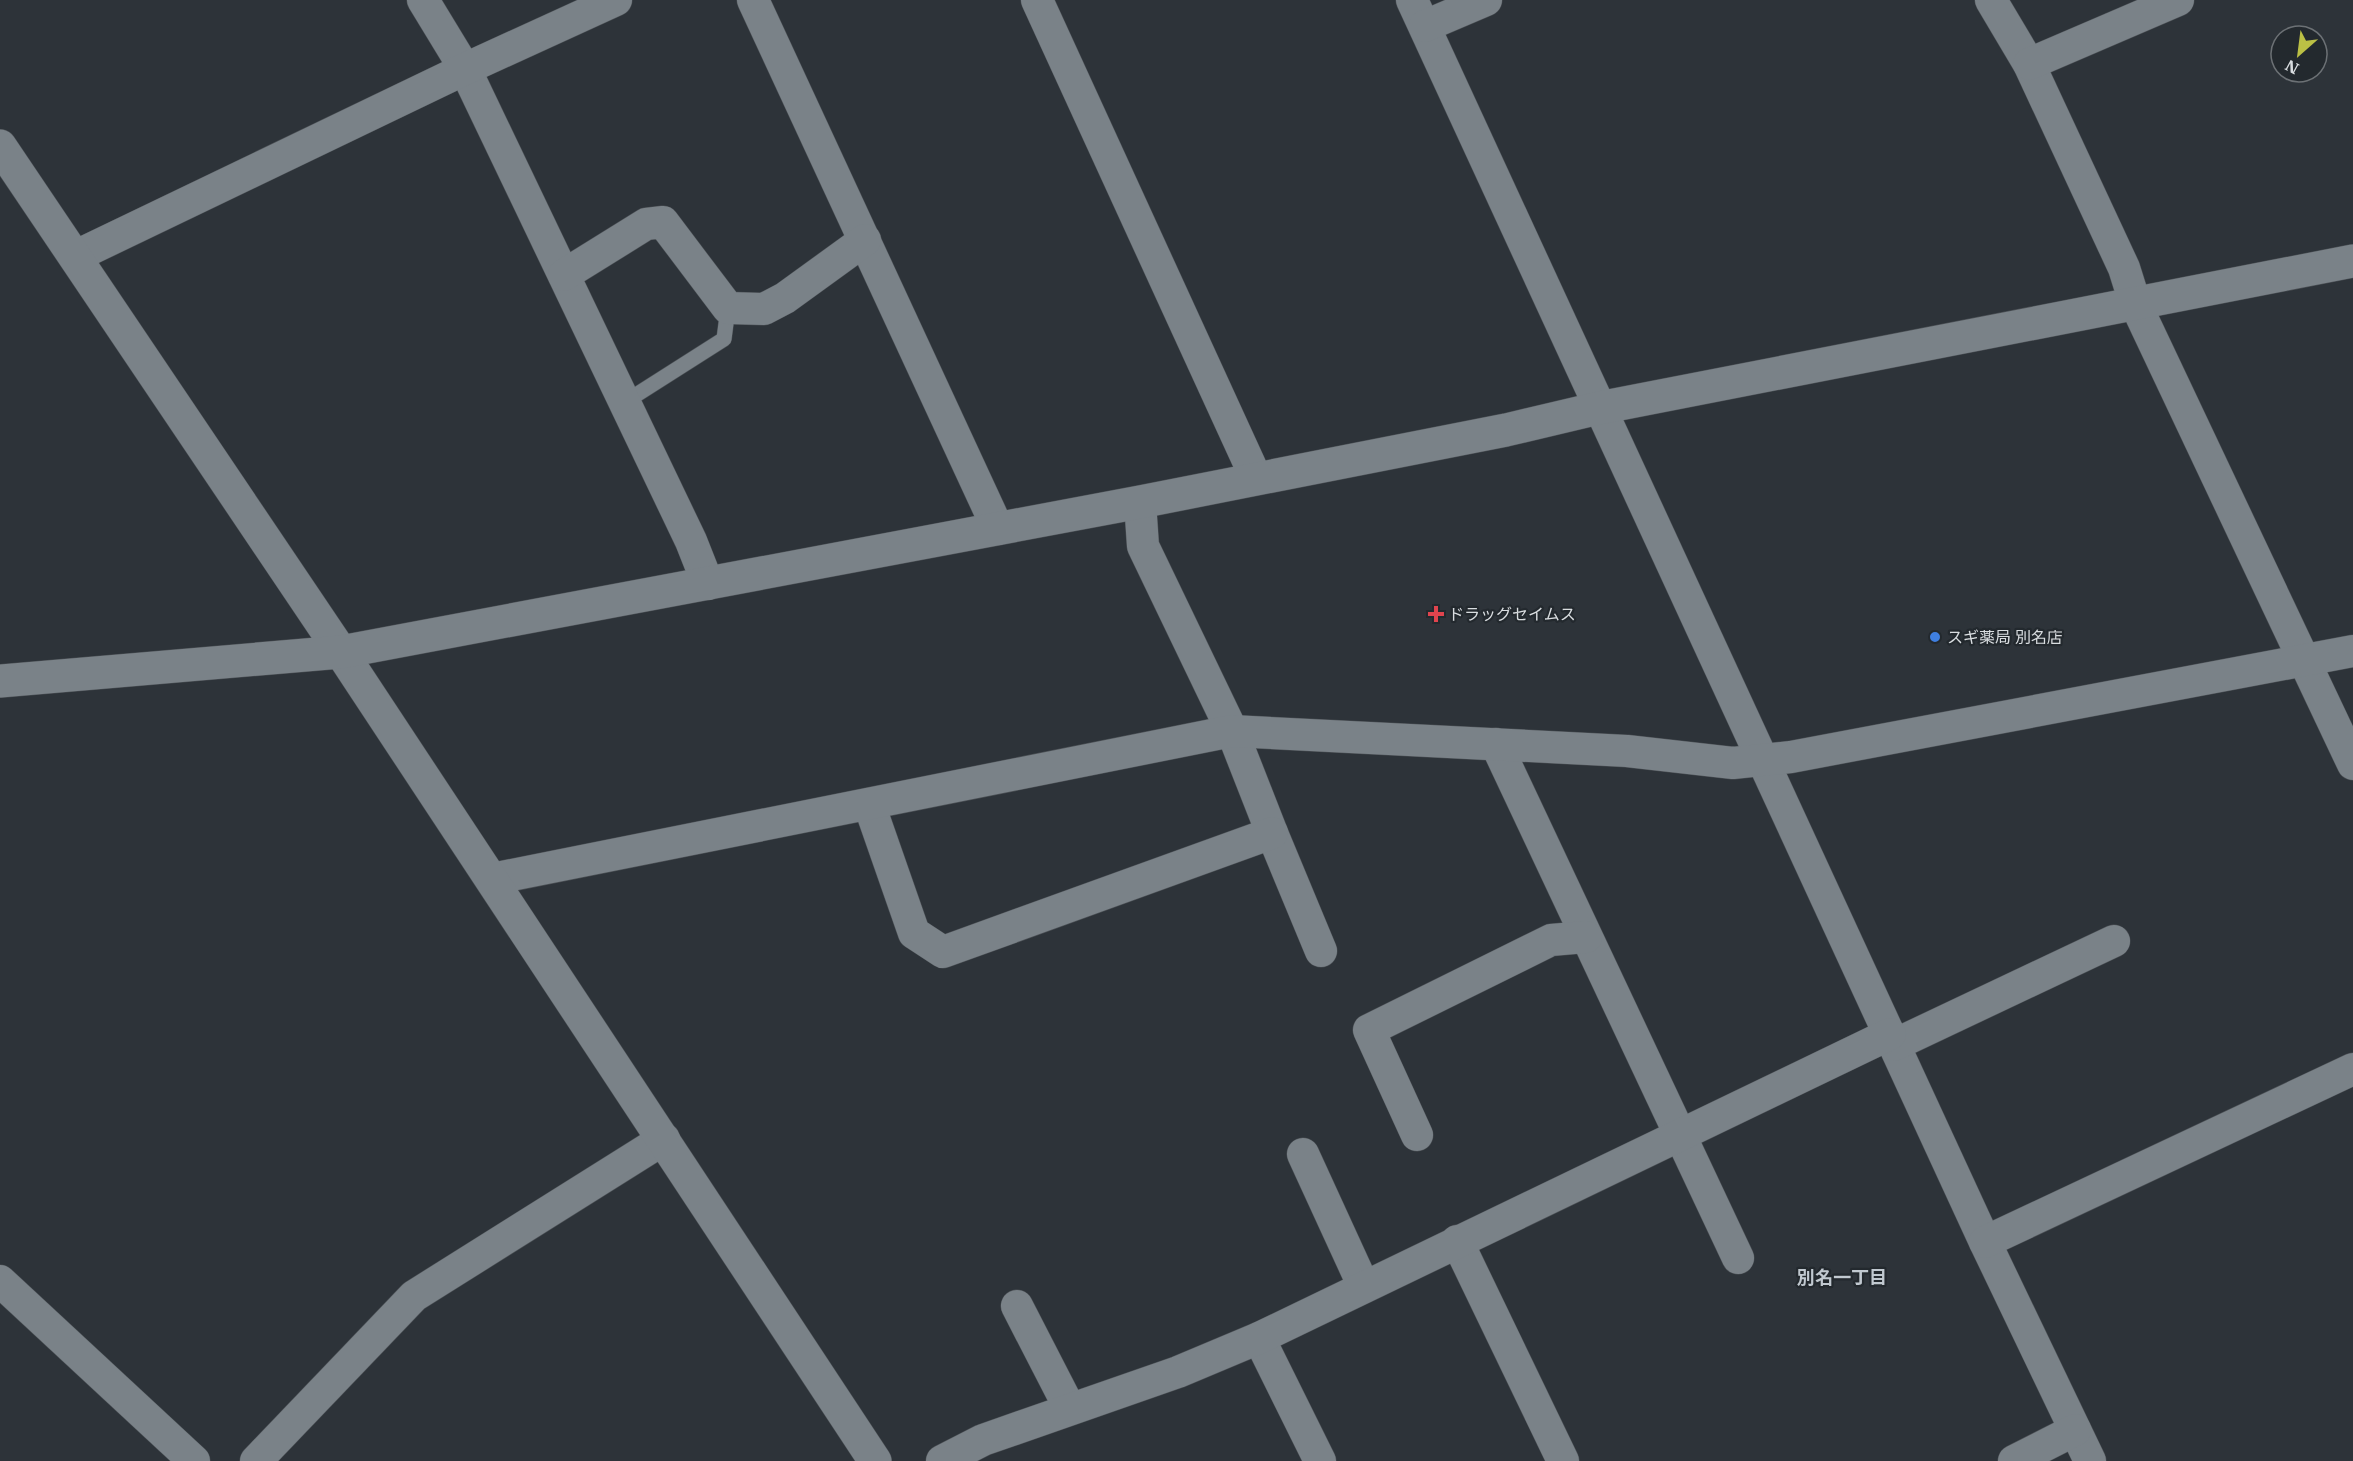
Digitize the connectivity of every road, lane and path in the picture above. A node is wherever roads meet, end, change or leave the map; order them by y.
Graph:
1 (423, 0) edge
2 (616, 0) edge
3 (753, 0) edge
4 (1037, 0) edge
5 (1486, 0) edge
6 (1991, 0) edge
7 (2178, 0) edge
8 (1418, 13) edge
9 (2029, 64) junction
10 (465, 69) junction
11 (0, 146) edge
12 (864, 240) junction
13 (76, 256) junction
14 (2353, 261) edge
15 (564, 275) junction
16 (2135, 303) junction
17 (728, 308) junction
18 (625, 402) junction
19 (1599, 408) junction
20 (1256, 478) junction
21 (1140, 502) junction
22 (998, 529) junction
23 (708, 584) junction
24 (2353, 651) edge
25 (341, 652) junction
26 (2305, 660) junction
27 (0, 681) edge
28 (1232, 731) junction
29 (1496, 744) junction
30 (1763, 761) junction
31 (2353, 764) edge
32 (869, 804) junction
33 (1272, 833) junction
34 (492, 879) junction
35 (1586, 937) junction
36 (2114, 941) dead end
37 (1321, 951) dead end
38 (1892, 1040) junction
39 (2353, 1069) edge
40 (1417, 1135) dead end
41 (1678, 1135) junction
42 (664, 1139) junction
43 (1303, 1154) dead end
44 (1457, 1241) junction
45 (1985, 1242) junction
46 (1738, 1257) dead end
47 (0, 1281) edge
48 (1364, 1287) junction
49 (1017, 1306) dead end
50 (1259, 1338) junction
51 (1070, 1409) junction
52 (2075, 1430) junction
53 (194, 1461) edge
54 (256, 1461) edge
55 (874, 1461) edge
56 (942, 1461) edge
57 (1320, 1461) edge
58 (1563, 1461) edge
59 (2014, 1461) edge
60 (2090, 1461) edge

1 - 10 street
2 - 10 street
3 - 12 street
4 - 20 street
5 - 8 street
6 - 9 street
7 - 9 street
8 - 19 street
9 - 16 street
10 - 13 street
10 - 15 street
11 - 13 street
12 - 17 street
12 - 22 street
13 - 25 street
14 - 16 street
15 - 17 street
15 - 18 street
16 - 19 street
16 - 26 street
17 - 18 lane
18 - 23 street
19 - 20 street
19 - 30 street
20 - 21 street
21 - 22 street
21 - 28 street
22 - 23 street
23 - 25 street
24 - 26 street
25 - 27 street
25 - 34 street
26 - 30 street
26 - 31 street
28 - 29 street
28 - 32 street
28 - 33 street
29 - 30 street
29 - 35 street
30 - 38 street
32 - 33 street
32 - 34 street
33 - 37 street
34 - 42 street
35 - 40 street
35 - 41 street
36 - 38 street
38 - 41 street
38 - 45 street
39 - 45 street
41 - 44 street
41 - 46 street
42 - 54 street
42 - 55 street
43 - 48 street
44 - 48 street
44 - 58 street
45 - 52 street
47 - 53 street
48 - 50 street
49 - 51 street
50 - 51 street
50 - 57 street
51 - 56 street
52 - 59 street
52 - 60 street

